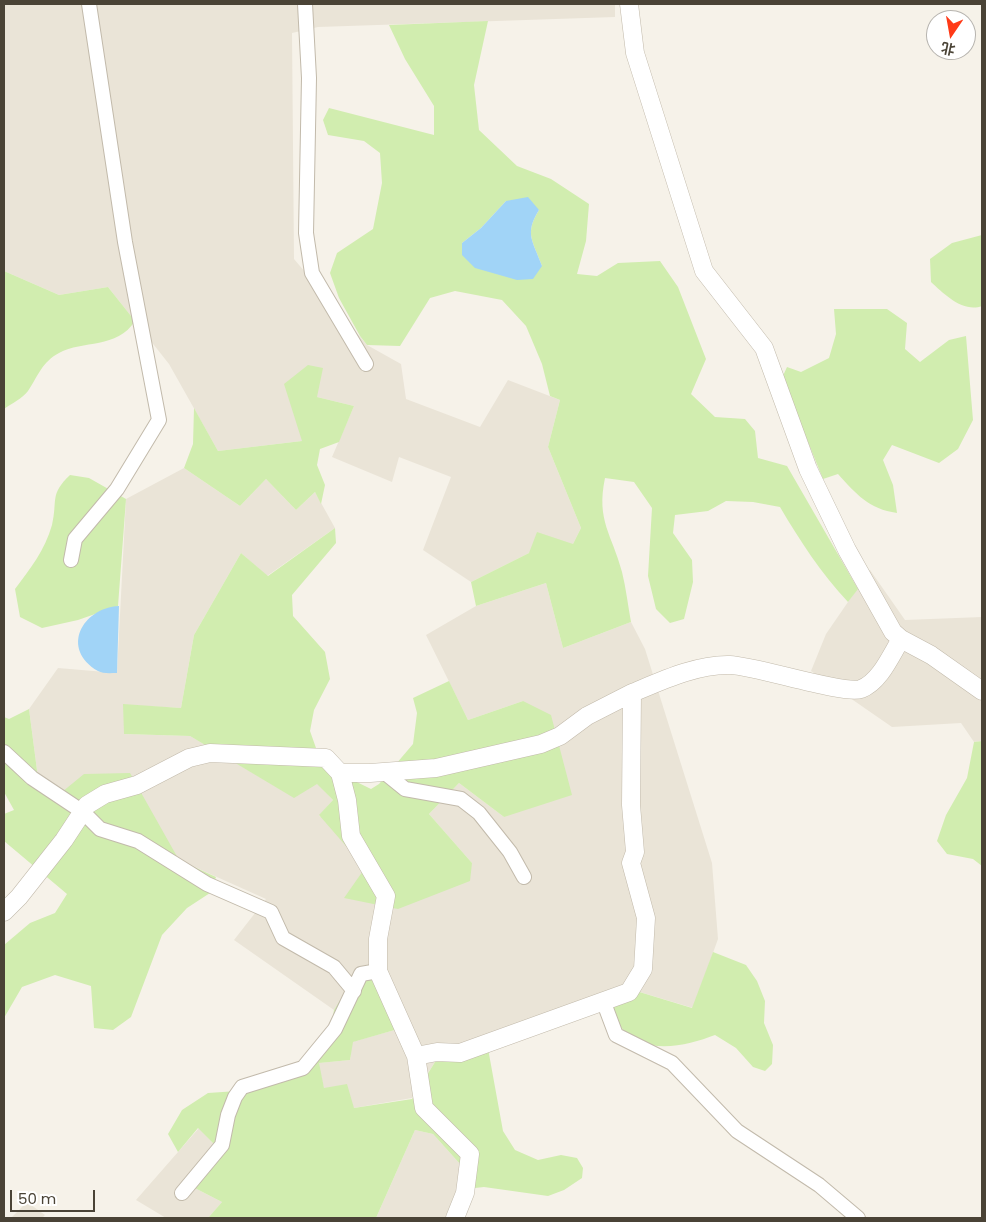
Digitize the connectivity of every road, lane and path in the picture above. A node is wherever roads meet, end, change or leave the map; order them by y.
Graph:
1 (89, 4) edge
2 (304, 4) edge
3 (628, 4) edge
4 (366, 364) dead end
5 (71, 560) dead end
6 (901, 640) junction
7 (982, 691) edge
8 (632, 693) junction
9 (4, 752) edge
10 (384, 772) junction
11 (340, 773) junction
12 (85, 809) junction
13 (524, 878) dead end
14 (4, 912) edge
15 (378, 971) junction
16 (354, 991) junction
17 (604, 1003) junction
18 (416, 1056) junction
19 (182, 1193) dead end
20 (455, 1218) edge
21 (858, 1218) edge

1 - 5 street
2 - 4 street
3 - 6 street
6 - 7 street
6 - 8 street
8 - 10 street
8 - 17 street
9 - 12 street
10 - 11 street
10 - 13 street
11 - 12 street
11 - 15 street
12 - 14 street
12 - 16 street
15 - 16 street
15 - 18 street
16 - 19 street
17 - 18 street
17 - 21 street
18 - 20 street

